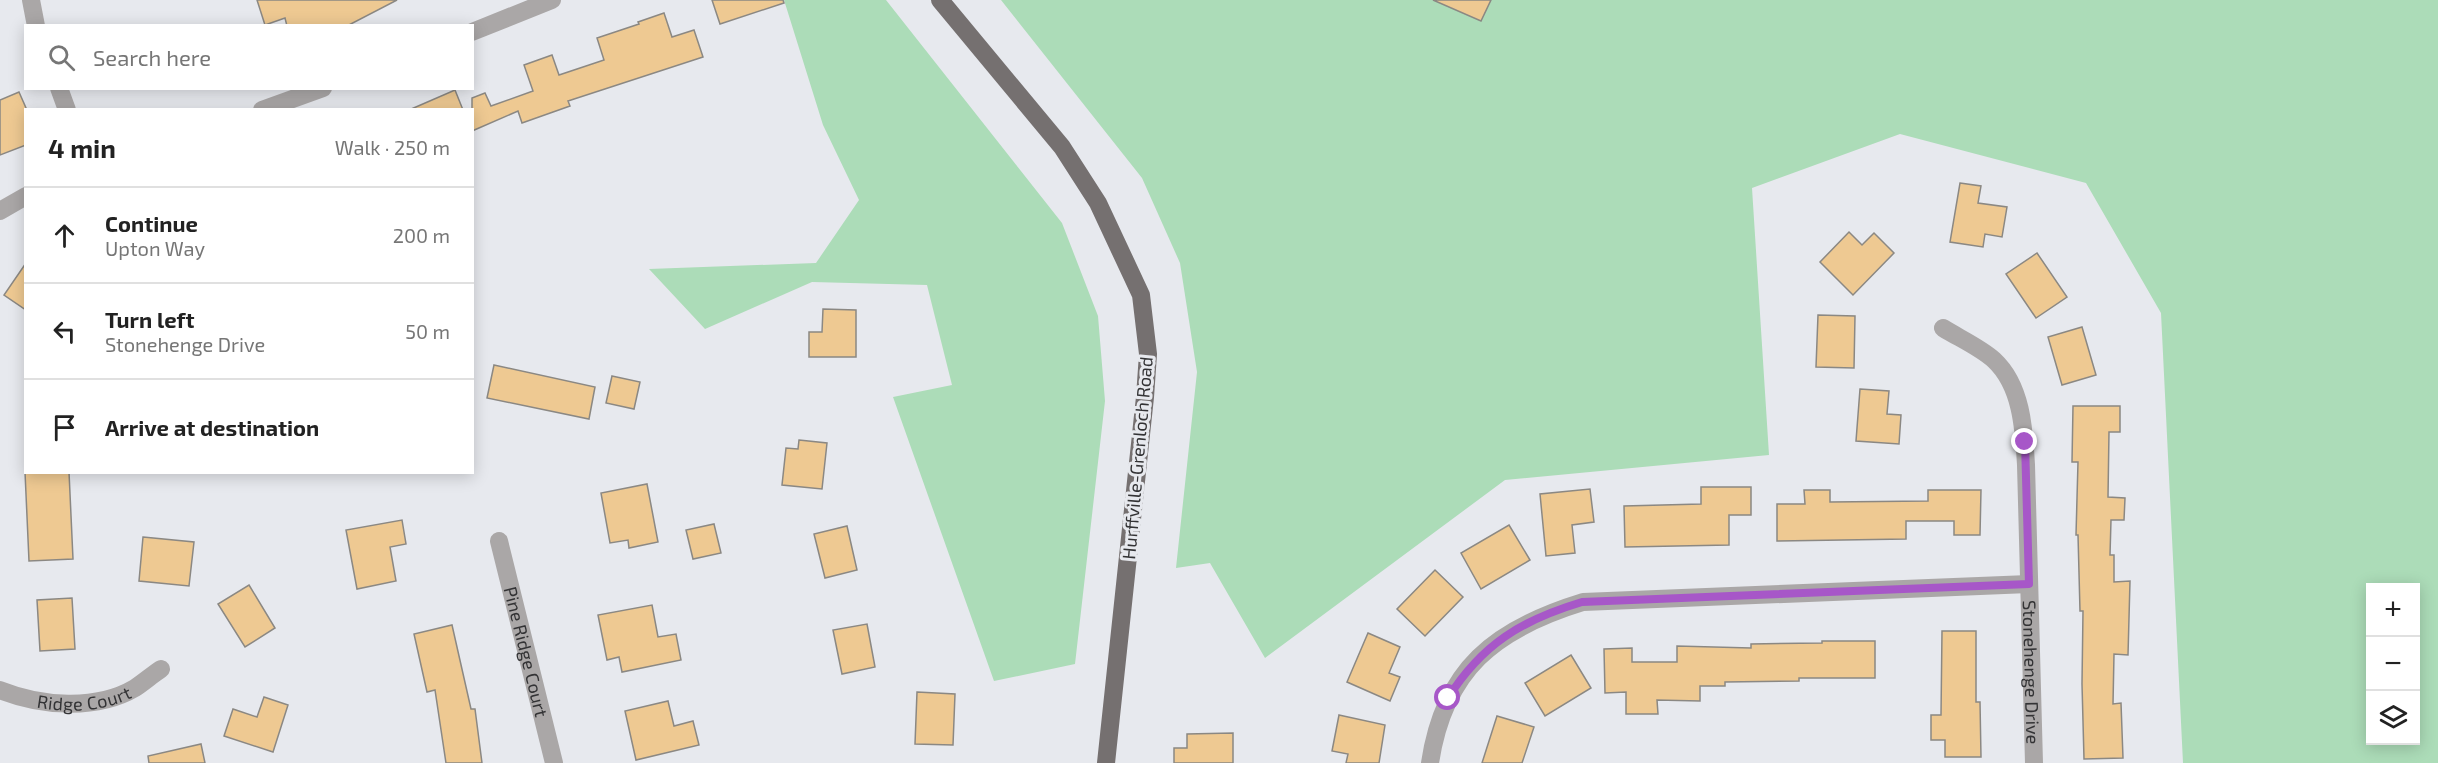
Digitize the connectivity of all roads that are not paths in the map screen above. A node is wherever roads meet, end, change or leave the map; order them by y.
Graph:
1 (31, 0) edge
2 (552, 0) edge
3 (940, 0) edge
4 (35, 24) edge
5 (474, 31) edge
6 (60, 90) edge
7 (317, 90) edge
8 (66, 108) edge
9 (268, 108) edge
10 (24, 197) edge
11 (0, 211) edge
12 (1943, 328) dead end
13 (499, 541) dead end
14 (2029, 584) junction
15 (161, 669) dead end
16 (0, 690) edge
17 (554, 763) edge
18 (1106, 763) edge
19 (1430, 763) edge
20 (2034, 763) edge

1 - 4 street
2 - 5 street
3 - 18 main road, Hurffville-Grenloch Road
6 - 8 street
7 - 9 street
10 - 11 street
12 - 14 street, Stonehenge Drive
13 - 17 street, Pine Ridge Court
14 - 19 street
14 - 20 street, Stonehenge Drive
15 - 16 street, Ridge Court

